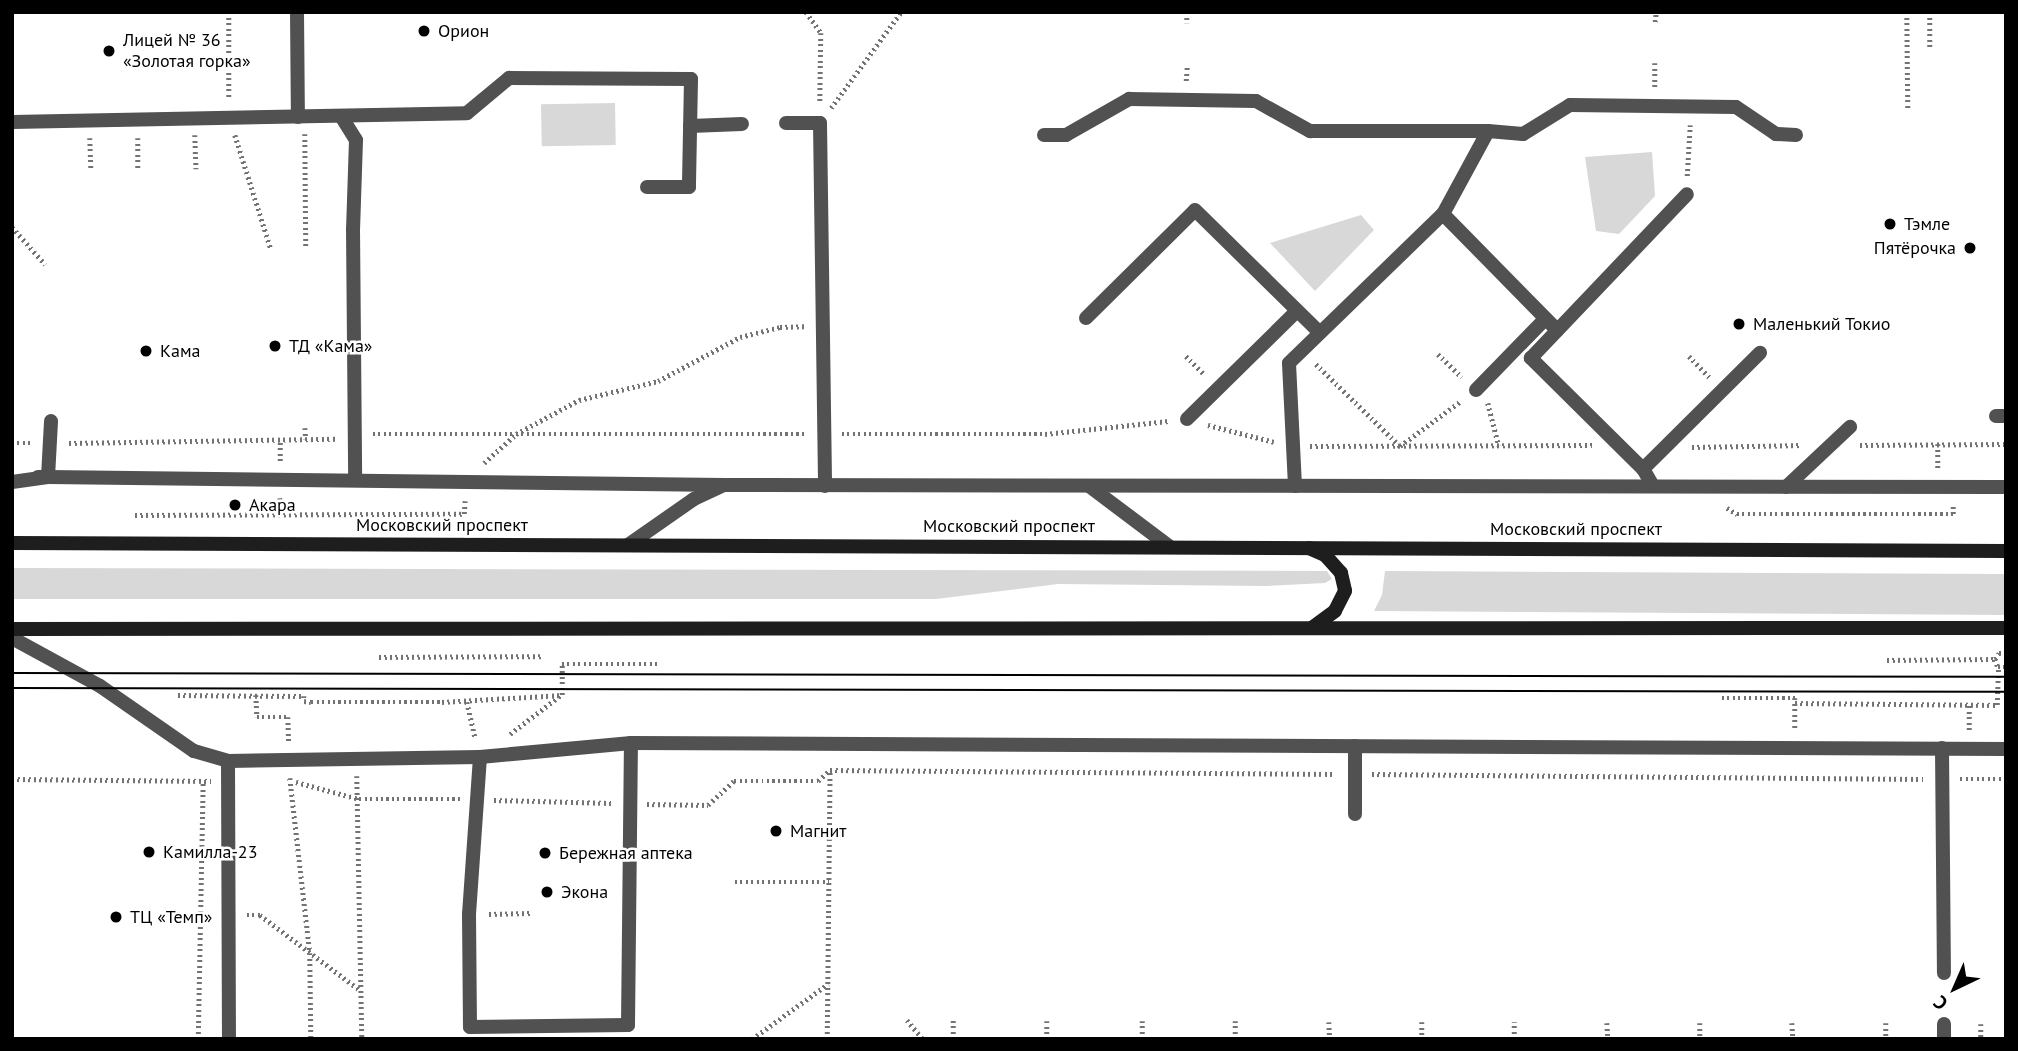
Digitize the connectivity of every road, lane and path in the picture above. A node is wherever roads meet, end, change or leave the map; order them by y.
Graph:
1 (229, 12) edge
2 (297, 12) edge
3 (806, 12) edge
4 (901, 12) edge
5 (1187, 12) edge
6 (1656, 12) edge
7 (1908, 12) edge
8 (1930, 12) edge
9 (1655, 22) dead end
10 (1188, 23) dead end
11 (1930, 47) dead end
12 (1690, 107) junction
13 (1908, 108) dead end
14 (341, 116) junction
15 (301, 117) junction
16 (229, 118) junction
17 (195, 119) junction
18 (138, 120) junction
19 (89, 121) junction
20 (12, 122) edge
21 (786, 123) dead end
22 (820, 123) junction
23 (742, 124) dead end
24 (690, 126) junction
25 (1488, 131) junction
26 (1044, 135) dead end
27 (1796, 135) dead end
28 (91, 169) dead end
29 (138, 169) dead end
30 (195, 169) dead end
31 (647, 187) dead end
32 (1687, 194) joint
33 (1443, 214) junction
34 (12, 227) edge
35 (271, 249) dead end
36 (306, 249) dead end
37 (45, 264) dead end
38 (1297, 311) junction
39 (1086, 318) dead end
40 (1545, 318) junction
41 (823, 325) junction
42 (1558, 330) junction
43 (1319, 332) junction
44 (1301, 350) junction
45 (1760, 353) dead end
46 (1438, 354) dead end
47 (1186, 356) dead end
48 (1689, 356) dead end
49 (1219, 388) junction
50 (1476, 390) junction
51 (1722, 391) junction
52 (1187, 419) dead end
53 (51, 421) dead end
54 (1850, 426) dead end
55 (305, 428) dead end
56 (516, 434) junction
57 (825, 434) junction
58 (1045, 434) dead end
59 (306, 439) junction
60 (354, 439) junction
61 (12, 443) edge
62 (50, 443) junction
63 (1938, 444) dead end
64 (1499, 446) dead end
65 (1643, 469) junction
66 (1938, 470) dead end
67 (48, 477) junction
68 (12, 480) edge
69 (355, 480) junction
70 (467, 483) junction
71 (725, 485) junction
72 (825, 486) junction
73 (1089, 486) junction
74 (1294, 486) junction
75 (1653, 486) junction
76 (1786, 487) junction
77 (2006, 487) edge
78 (1718, 508) dead end
79 (1953, 514) dead end
80 (135, 515) dead end
81 (12, 543) edge
82 (628, 545) junction
83 (1169, 546) junction
84 (1305, 546) junction
85 (2006, 551) edge
86 (1312, 628) junction
87 (2006, 628) edge
88 (12, 629) edge
89 (12, 638) edge
90 (2006, 653) edge
91 (544, 656) dead end
92 (379, 657) dead end
93 (1887, 660) dead end
94 (1995, 660) junction
95 (661, 664) dead end
96 (1998, 667) junction
97 (2006, 667) edge
98 (178, 695) dead end
99 (256, 695) junction
100 (562, 695) junction
101 (1722, 698) dead end
102 (467, 702) junction
103 (1795, 703) junction
104 (631, 743) junction
105 (1355, 746) junction
106 (1795, 748) junction
107 (1942, 748) junction
108 (2006, 748) edge
109 (480, 757) junction
110 (356, 758) junction
111 (290, 760) junction
112 (228, 761) junction
113 (830, 770) junction
114 (1356, 774) junction
115 (12, 779) edge
116 (1942, 779) junction
117 (2006, 779) edge
118 (228, 780) junction
119 (278, 780) dead end
120 (290, 780) junction
121 (203, 781) junction
122 (359, 799) junction
123 (478, 799) junction
124 (629, 803) junction
125 (1355, 814) dead end
126 (735, 882) dead end
127 (829, 882) junction
128 (530, 913) dead end
129 (469, 914) junction
130 (227, 915) junction
131 (201, 916) junction
132 (310, 953) junction
133 (1944, 973) dead end
134 (828, 984) junction
135 (361, 990) junction
136 (907, 1020) dead end
137 (953, 1020) dead end
138 (1047, 1021) dead end
139 (1142, 1021) dead end
140 (1235, 1021) dead end
141 (1329, 1022) dead end
142 (1422, 1022) dead end
143 (1514, 1023) dead end
144 (1607, 1023) dead end
145 (1700, 1023) dead end
146 (1792, 1023) dead end
147 (1886, 1023) dead end
148 (1944, 1024) dead end
149 (1981, 1024) dead end
150 (198, 1039) edge
151 (229, 1039) edge
152 (311, 1039) edge
153 (362, 1039) edge
154 (752, 1039) edge
155 (827, 1039) edge
156 (923, 1039) edge
157 (953, 1039) edge
158 (1047, 1039) edge
159 (1142, 1039) edge
160 (1235, 1039) edge
161 (1329, 1039) edge
162 (1422, 1039) edge
163 (1514, 1039) edge
164 (1608, 1039) edge
165 (1700, 1039) edge
166 (1793, 1039) edge
167 (1886, 1039) edge
168 (1944, 1039) edge
169 (1982, 1039) edge

1 - 16 path
2 - 15 street
3 - 22 path
4 - 22 path
5 - 10 path
6 - 9 path
7 - 13 path
8 - 11 path
12 - 25 street
12 - 27 street
12 - 32 path
14 - 15 street
14 - 24 street
14 - 60 street
15 - 16 street
15 - 36 path
16 - 17 street
16 - 35 path
17 - 18 street
17 - 30 path
18 - 19 street
18 - 29 path
19 - 20 street
19 - 28 path
21 - 22 street
22 - 41 street
23 - 24 street
24 - 31 street
25 - 26 street
25 - 33 street
32 - 42 street
33 - 40 street
33 - 43 street
34 - 37 path
38 - 39 street
38 - 43 street
38 - 49 street
40 - 42 street
40 - 50 street
41 - 56 path
41 - 57 street
42 - 65 street
43 - 44 street
44 - 50 path
44 - 74 street
45 - 51 street
46 - 50 path
47 - 49 path
48 - 51 path
49 - 52 street
50 - 64 path
51 - 65 street
53 - 62 street
54 - 76 street
55 - 59 path
56 - 57 path
56 - 60 path
56 - 70 path
57 - 58 path
57 - 72 street
59 - 60 path
59 - 62 path
60 - 69 street
61 - 62 path
62 - 67 street
63 - 66 path
65 - 75 street
67 - 68 street
67 - 69 street
69 - 70 street
70 - 71 street
70 - 80 path
71 - 72 street
71 - 82 street
72 - 73 street
73 - 74 street
73 - 83 street
74 - 75 street
75 - 76 street
76 - 77 street
78 - 79 path
81 - 82 main road, Московский проспект
82 - 83 main road, Московский проспект
83 - 84 main road, Московский проспект
84 - 85 main road, Московский проспект
84 - 86 main road
86 - 87 main road
86 - 88 main road
89 - 112 street
90 - 94 path
91 - 92 path
93 - 94 path
94 - 96 path
95 - 100 path
96 - 97 path
96 - 103 path
98 - 99 path
99 - 102 path
99 - 111 path
100 - 102 path
100 - 109 path
101 - 103 path
102 - 109 path
103 - 106 path
104 - 105 street
104 - 109 street
104 - 124 street
105 - 106 street
105 - 114 street
106 - 107 street
107 - 108 street
107 - 116 street
109 - 110 street
109 - 123 street
110 - 111 street
110 - 122 path
111 - 112 street
111 - 120 path
112 - 118 street
113 - 114 path
113 - 124 path
113 - 127 path
114 - 116 path
114 - 125 street
115 - 121 path
116 - 117 path
116 - 133 street
118 - 121 path
118 - 130 street
119 - 120 path
120 - 122 path
120 - 132 path
121 - 131 path
122 - 123 path
122 - 135 path
123 - 124 path
123 - 129 street
124 - 129 street
126 - 127 path
127 - 134 path
128 - 129 path
130 - 131 path
130 - 132 path
130 - 151 street
131 - 150 path
132 - 135 path
132 - 152 path
134 - 154 path
134 - 155 path
135 - 153 path
136 - 156 path
137 - 157 path
138 - 158 path
139 - 159 path
140 - 160 path
141 - 161 path
142 - 162 path
143 - 163 path
144 - 164 path
145 - 165 path
146 - 166 path
147 - 167 path
148 - 168 street
149 - 169 path

